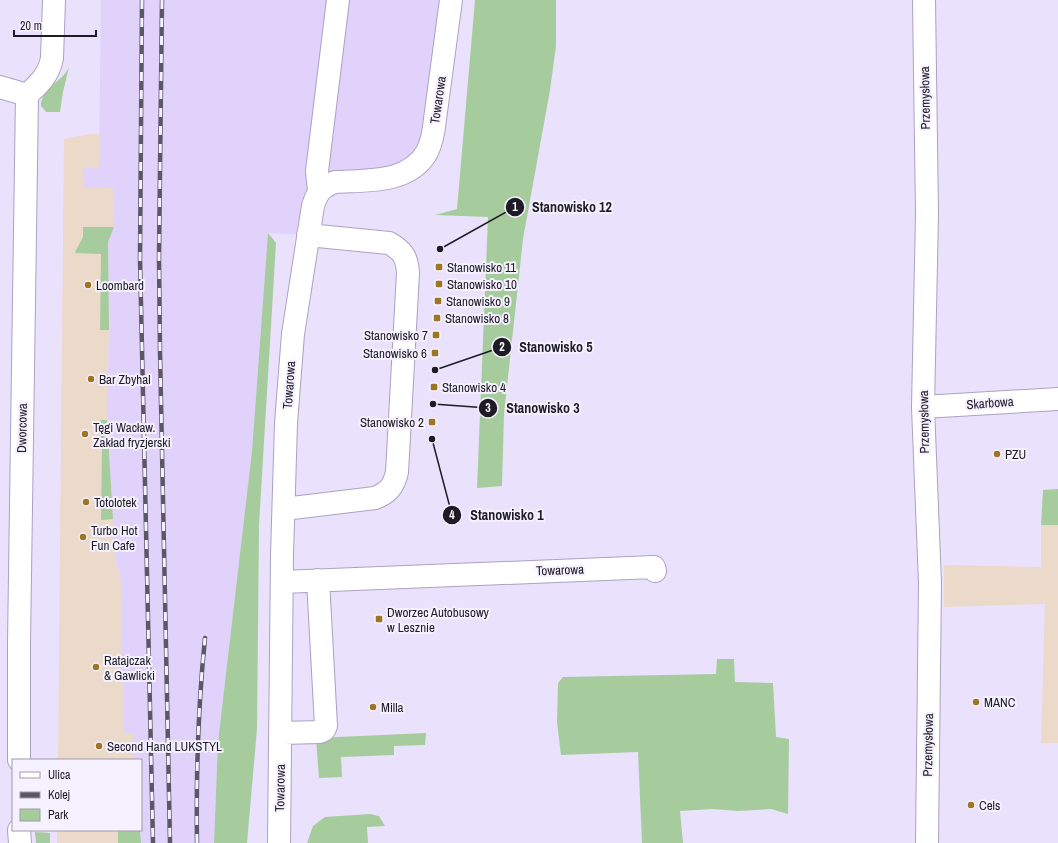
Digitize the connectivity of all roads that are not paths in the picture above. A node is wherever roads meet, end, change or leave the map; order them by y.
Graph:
1 (54, 0) edge
2 (338, 0) edge
3 (451, 0) edge
4 (924, 0) edge
5 (0, 87) edge
6 (27, 96) junction
7 (319, 191) junction
8 (308, 235) junction
9 (1058, 399) edge
10 (923, 407) junction
11 (284, 509) junction
12 (655, 572) dead end
13 (318, 580) junction
14 (282, 582) junction
15 (281, 733) junction
16 (19, 759) edge
17 (20, 831) edge
18 (20, 843) edge
19 (279, 843) edge
20 (927, 843) edge

1 - 6 street
2 - 7 street, Towarowa
3 - 7 street, Towarowa
4 - 10 street, Przemysłowa
5 - 6 street
6 - 16 street, Dworcowa
7 - 8 street, Towarowa
8 - 11 street, Towarowa
8 - 11 street
9 - 10 street, Skarbowa
10 - 20 street, Przemysłowa
11 - 14 street, Towarowa
12 - 13 street, Towarowa
13 - 14 street, Towarowa
13 - 15 street
14 - 15 street, Towarowa
15 - 19 street, Towarowa
17 - 18 street

